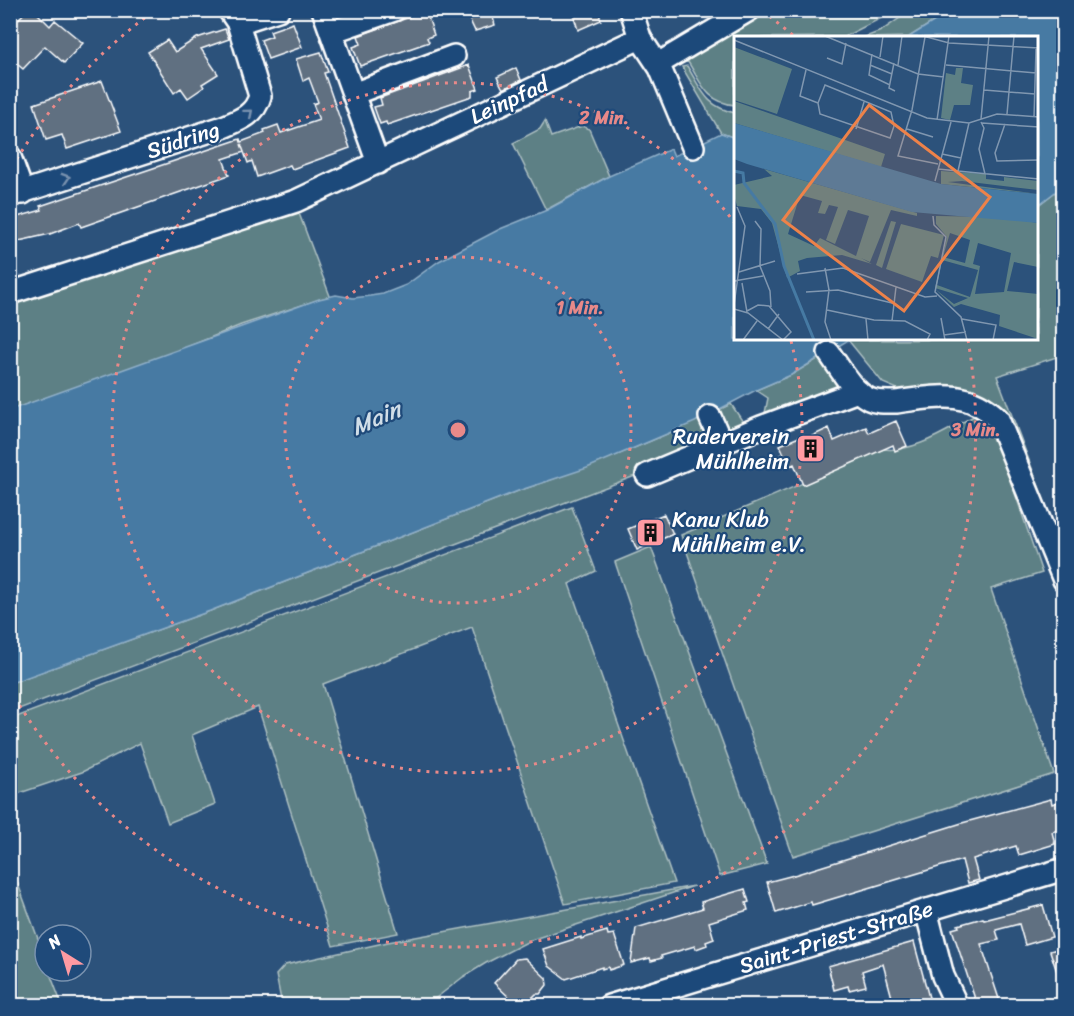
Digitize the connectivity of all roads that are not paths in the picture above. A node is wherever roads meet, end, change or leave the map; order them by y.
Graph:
1 (278, 10) edge
2 (323, 10) edge
3 (394, 10) edge
4 (631, 10) edge
5 (749, 10) edge
6 (233, 17) edge
7 (331, 32) junction
8 (640, 38) junction
9 (454, 56) dead end
10 (658, 64) junction
11 (353, 94) junction
12 (693, 147) dead end
13 (10, 157) edge
14 (378, 163) junction
15 (17, 194) edge
16 (10, 293) edge
17 (829, 353) dead end
18 (858, 391) junction
19 (710, 417) dead end
20 (722, 444) junction
21 (647, 475) dead end
22 (1064, 580) edge
23 (1064, 869) edge
24 (926, 910) junction
25 (609, 1005) edge
26 (957, 1005) edge

1 - 6 street, Südring
2 - 7 street
3 - 7 street
4 - 8 street
5 - 10 street
15 -> 6 street, Südring
7 - 11 street
8 - 10 street
8 - 14 street, Leinpfad
9 - 11 street
10 - 12 street
11 - 14 street
13 - 15 street, Südring
14 - 16 street, Leinpfad
17 - 18 street
18 - 20 street
18 - 22 street
19 - 20 street
20 - 21 street
23 - 24 street, Saint-Priest-Straße
24 - 25 street, Saint-Priest-Straße
24 - 26 street

